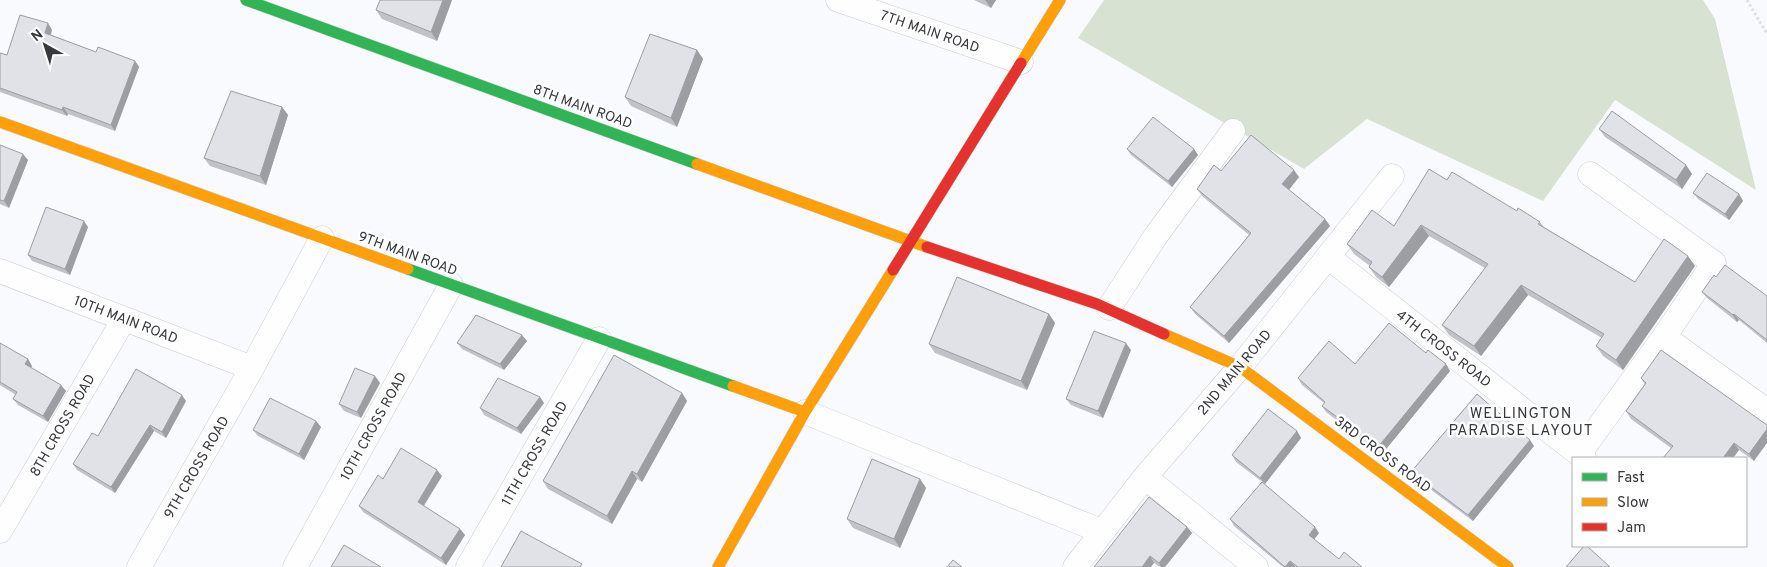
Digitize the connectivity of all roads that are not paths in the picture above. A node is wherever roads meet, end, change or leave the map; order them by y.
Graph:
1 (246, 0) edge
2 (838, 0) edge
3 (1060, 0) edge
4 (1022, 62) junction
5 (0, 122) edge
6 (1233, 131) dead end
7 (1590, 174) dead end
8 (1392, 176) dead end
9 (322, 238) junction
10 (909, 241) junction
11 (1328, 257) junction
12 (0, 271) edge
13 (452, 285) junction
14 (1109, 308) junction
15 (124, 319) junction
16 (1664, 337) junction
17 (599, 339) junction
18 (1240, 367) junction
19 (252, 368) junction
20 (1767, 411) edge
21 (805, 412) junction
22 (1581, 456) edge
23 (1145, 477) junction
24 (1101, 531) junction
25 (0, 532) edge
26 (139, 567) edge
27 (295, 567) edge
28 (468, 567) edge
29 (718, 567) edge
30 (1075, 567) edge
31 (1256, 567) edge
32 (1508, 567) edge

1 - 10 street, 8TH MAIN ROAD
2 - 4 street, 7TH MAIN ROAD
3 - 4 street
4 - 10 street
5 - 9 street, 9TH MAIN ROAD
6 - 14 street
7 - 16 street
8 - 11 street, 2ND MAIN ROAD
9 - 13 street, 9TH MAIN ROAD
9 - 19 street, 9TH CROSS ROAD
10 - 14 street, 8TH MAIN ROAD
10 - 21 street
11 - 18 street, 2ND MAIN ROAD
11 - 22 street, 4TH CROSS ROAD
12 - 15 street, 10TH MAIN ROAD
13 - 17 street, 9TH MAIN ROAD
13 - 27 street, 10TH CROSS ROAD
14 - 18 street, 3RD CROSS ROAD
15 - 19 street, 10TH MAIN ROAD
15 - 25 street, 8TH CROSS ROAD
16 - 20 street
16 - 22 street
17 - 21 street, 9TH MAIN ROAD
17 - 28 street, 11TH CROSS ROAD
18 - 23 street, 2ND MAIN ROAD
18 - 32 street, 3RD CROSS ROAD
19 - 26 street, 9TH CROSS ROAD
21 - 24 street
21 - 29 street
23 - 24 street, 2ND MAIN ROAD
23 - 31 street
24 - 30 street, 2ND MAIN ROAD

